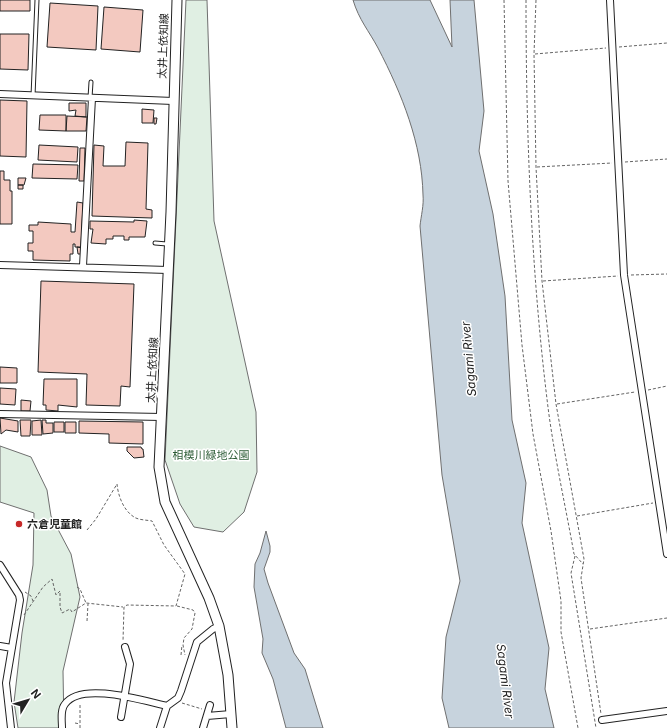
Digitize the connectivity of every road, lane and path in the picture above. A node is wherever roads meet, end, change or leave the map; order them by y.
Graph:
1 (37, 0) edge
2 (177, 0) edge
3 (504, 0) edge
4 (526, 0) edge
5 (536, 0) edge
6 (610, 0) edge
7 (667, 43) edge
8 (612, 47) junction
9 (534, 54) junction
10 (91, 82) dead end
11 (0, 94) edge
12 (32, 96) junction
13 (91, 98) junction
14 (173, 101) junction
15 (667, 159) edge
16 (617, 162) junction
17 (536, 167) junction
18 (155, 243) dead end
19 (169, 244) junction
20 (0, 265) edge
21 (84, 266) junction
22 (168, 270) junction
23 (667, 274) edge
24 (624, 276) junction
25 (542, 281) junction
26 (667, 386) edge
27 (153, 387) dead end
28 (642, 391) junction
29 (162, 400) junction
30 (556, 404) junction
31 (0, 414) edge
32 (162, 418) junction
33 (659, 502) junction
34 (576, 516) junction
35 (87, 530) dead end
36 (667, 554) edge
37 (575, 555) junction
38 (584, 564) junction
39 (0, 565) edge
40 (77, 587) dead end
41 (87, 603) junction
42 (176, 606) junction
43 (124, 607) junction
44 (667, 618) edge
45 (87, 621) dead end
46 (16, 623) junction
47 (219, 626) junction
48 (590, 629) junction
49 (183, 645) junction
50 (0, 646) edge
51 (125, 647) joint
52 (12, 648) junction
53 (181, 655) dead end
54 (189, 669) junction
55 (3, 682) edge
56 (79, 695) junction
57 (126, 697) junction
58 (174, 701) junction
59 (167, 706) junction
60 (209, 711) junction
61 (667, 711) edge
62 (231, 714) junction
63 (122, 717) dead end
64 (602, 720) joint
65 (75, 723) dead end
66 (80, 724) junction
67 (11, 728) edge
68 (62, 728) edge
69 (80, 728) edge
70 (160, 728) edge
71 (203, 728) edge
72 (232, 728) edge
73 (578, 728) edge
74 (596, 728) edge

1 - 12 lane
2 - 14 main road, 太井上依知線
3 - 73 path
4 - 37 path
5 - 9 path
6 - 8 street
7 - 8 path
8 - 9 path
8 - 16 street
9 - 17 path
10 - 13 lane
11 - 12 street
12 - 13 street
13 - 14 street
13 - 21 street
14 - 19 main road, 太井上依知線
15 - 16 path
16 - 17 path
16 - 24 street
17 - 25 path
18 - 19 lane
19 - 22 main road, 太井上依知線
20 - 21 street
21 - 22 street
22 - 29 main road, 太井上依知線
23 - 24 path
24 - 25 path
24 - 28 street
25 - 30 path
26 - 28 path
27 - 29 lane
28 - 30 path
28 - 33 street
29 - 32 main road, 太井上依知線
30 - 34 path
31 - 32 street
32 - 47 main road, 太井上依知線
33 - 34 path
33 - 36 street
34 - 38 path
35 - 42 path
37 - 38 path
37 - 74 path
38 - 48 path
39 - 46 street
40 - 41 path
41 - 43 path
41 - 45 path
41 - 46 path
42 - 43 path
42 - 49 path
43 - 51 path
44 - 48 path
46 - 52 street
47 - 54 street
47 - 62 main road, 太井上依知線
48 - 64 path
49 - 53 path
49 - 54 path
50 - 52 street
51 - 57 street
52 - 55 street
54 - 58 street
55 - 67 street
56 - 57 street
56 - 66 path
56 - 68 street
57 - 59 street
57 - 63 street
58 - 59 street
58 - 60 path
59 - 70 street
60 - 62 street
60 - 71 street
61 - 64 street
62 - 72 main road, 太井上依知線
65 - 66 path
66 - 69 path

